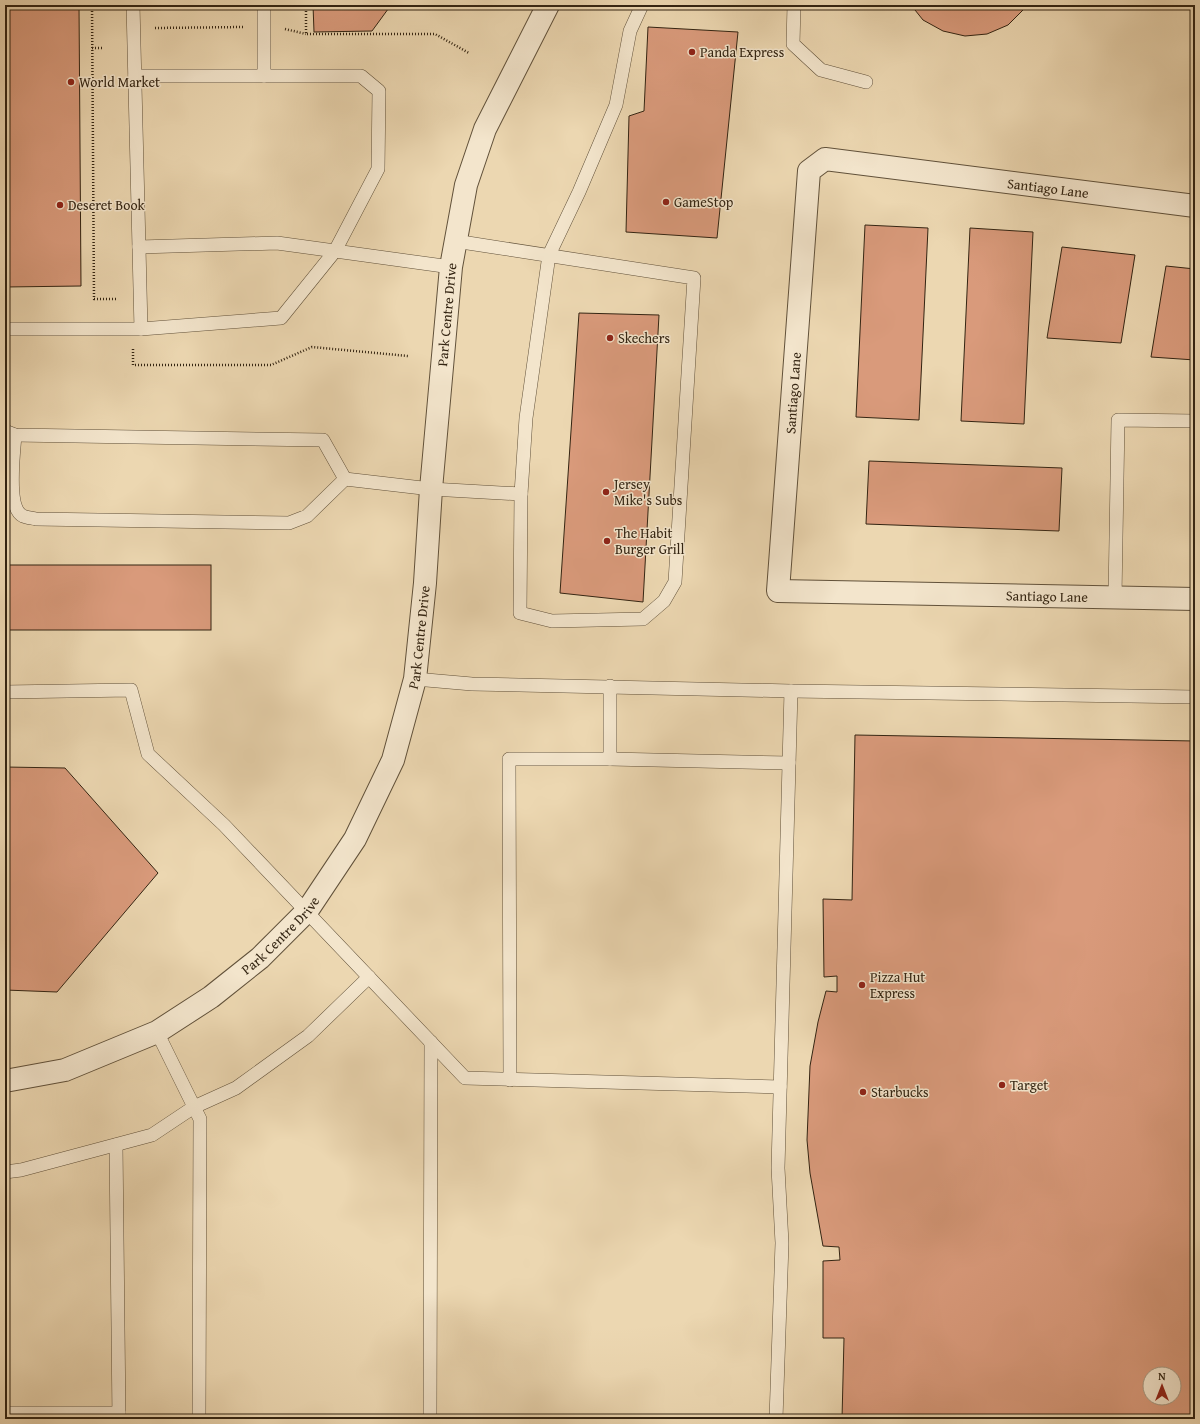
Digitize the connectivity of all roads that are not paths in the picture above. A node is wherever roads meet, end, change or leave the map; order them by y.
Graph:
1 (133, 5) edge
2 (264, 5) edge
3 (548, 5) edge
4 (642, 5) edge
5 (794, 5) edge
6 (135, 76) junction
7 (264, 76) junction
8 (866, 82) dead end
9 (1195, 206) edge
10 (456, 241) junction
11 (139, 247) junction
12 (335, 251) junction
13 (548, 255) junction
14 (451, 267) junction
15 (5, 329) edge
16 (142, 329) junction
17 (1195, 421) edge
18 (10, 433) edge
19 (345, 479) junction
20 (431, 488) junction
21 (521, 494) junction
22 (1115, 597) junction
23 (1195, 599) edge
24 (415, 678) junction
25 (610, 686) junction
26 (791, 691) junction
27 (5, 692) edge
28 (1195, 697) edge
29 (610, 759) junction
30 (789, 763) junction
31 (306, 911) junction
32 (369, 977) junction
33 (157, 1032) junction
34 (431, 1042) junction
35 (510, 1080) junction
36 (5, 1081) edge
37 (780, 1087) junction
38 (194, 1107) junction
39 (116, 1145) junction
40 (5, 1172) edge
41 (5, 1413) edge
42 (119, 1416) edge
43 (199, 1419) edge
44 (430, 1419) edge
45 (776, 1419) edge

1 - 6 lane
2 - 7 lane
3 - 10 street, Park Centre Drive
4 - 13 lane
5 - 8 lane
6 - 7 lane
6 - 11 lane
7 - 12 lane
9 - 22 street, Santiago Lane
10 - 13 lane
10 - 14 street, Park Centre Drive
11 - 12 lane
11 - 16 lane
12 - 14 lane
12 - 16 lane
13 - 21 lane
13 - 21 lane
14 - 20 street, Park Centre Drive
15 - 16 lane
17 - 22 lane
18 - 19 lane
18 - 19 lane
19 - 20 lane
20 - 21 lane
20 - 24 street, Park Centre Drive
22 - 23 street, Santiago Lane
24 - 25 lane
24 - 31 street, Park Centre Drive
25 - 26 lane
25 - 29 lane
26 - 28 lane
26 - 30 lane
27 - 31 lane
29 - 30 lane
29 - 35 lane
30 - 37 lane
31 - 32 lane
31 - 33 street, Park Centre Drive
32 - 34 lane
32 - 38 lane
33 - 36 street, Park Centre Drive
33 - 38 lane
34 - 35 lane
34 - 44 lane
35 - 37 lane
37 - 45 lane
38 - 39 lane
38 - 43 lane
39 - 40 lane
39 - 42 lane
41 - 42 lane

